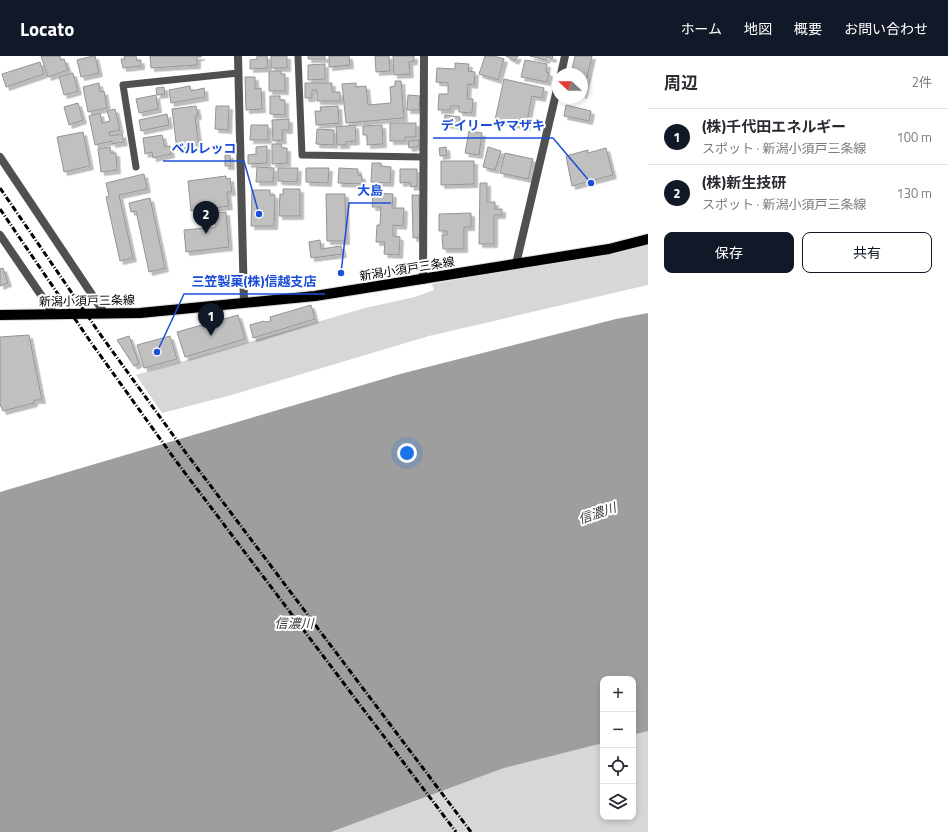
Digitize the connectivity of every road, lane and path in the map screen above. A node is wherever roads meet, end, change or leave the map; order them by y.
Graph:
1 (238, 56) edge
2 (298, 56) edge
3 (424, 56) edge
4 (565, 56) edge
5 (562, 68) edge
6 (238, 74) junction
7 (554, 104) edge
8 (423, 157) junction
9 (0, 158) edge
10 (136, 167) dead end
11 (0, 235) edge
12 (648, 239) edge
13 (516, 264) junction
14 (423, 280) junction
15 (244, 303) junction
16 (54, 314) junction
17 (105, 314) junction
18 (0, 315) edge

1 - 6 street
2 - 8 lane
3 - 8 street
4 - 5 street
6 - 10 lane
6 - 15 street
7 - 13 street
8 - 14 street
9 - 17 street
11 - 16 street
12 - 13 main road, 新潟小須戸三条線
13 - 14 main road, 新潟小須戸三条線
14 - 15 main road, 新潟小須戸三条線
15 - 17 main road, 新潟小須戸三条線
16 - 17 main road, 新潟小須戸三条線
16 - 18 main road, 新潟小須戸三条線

